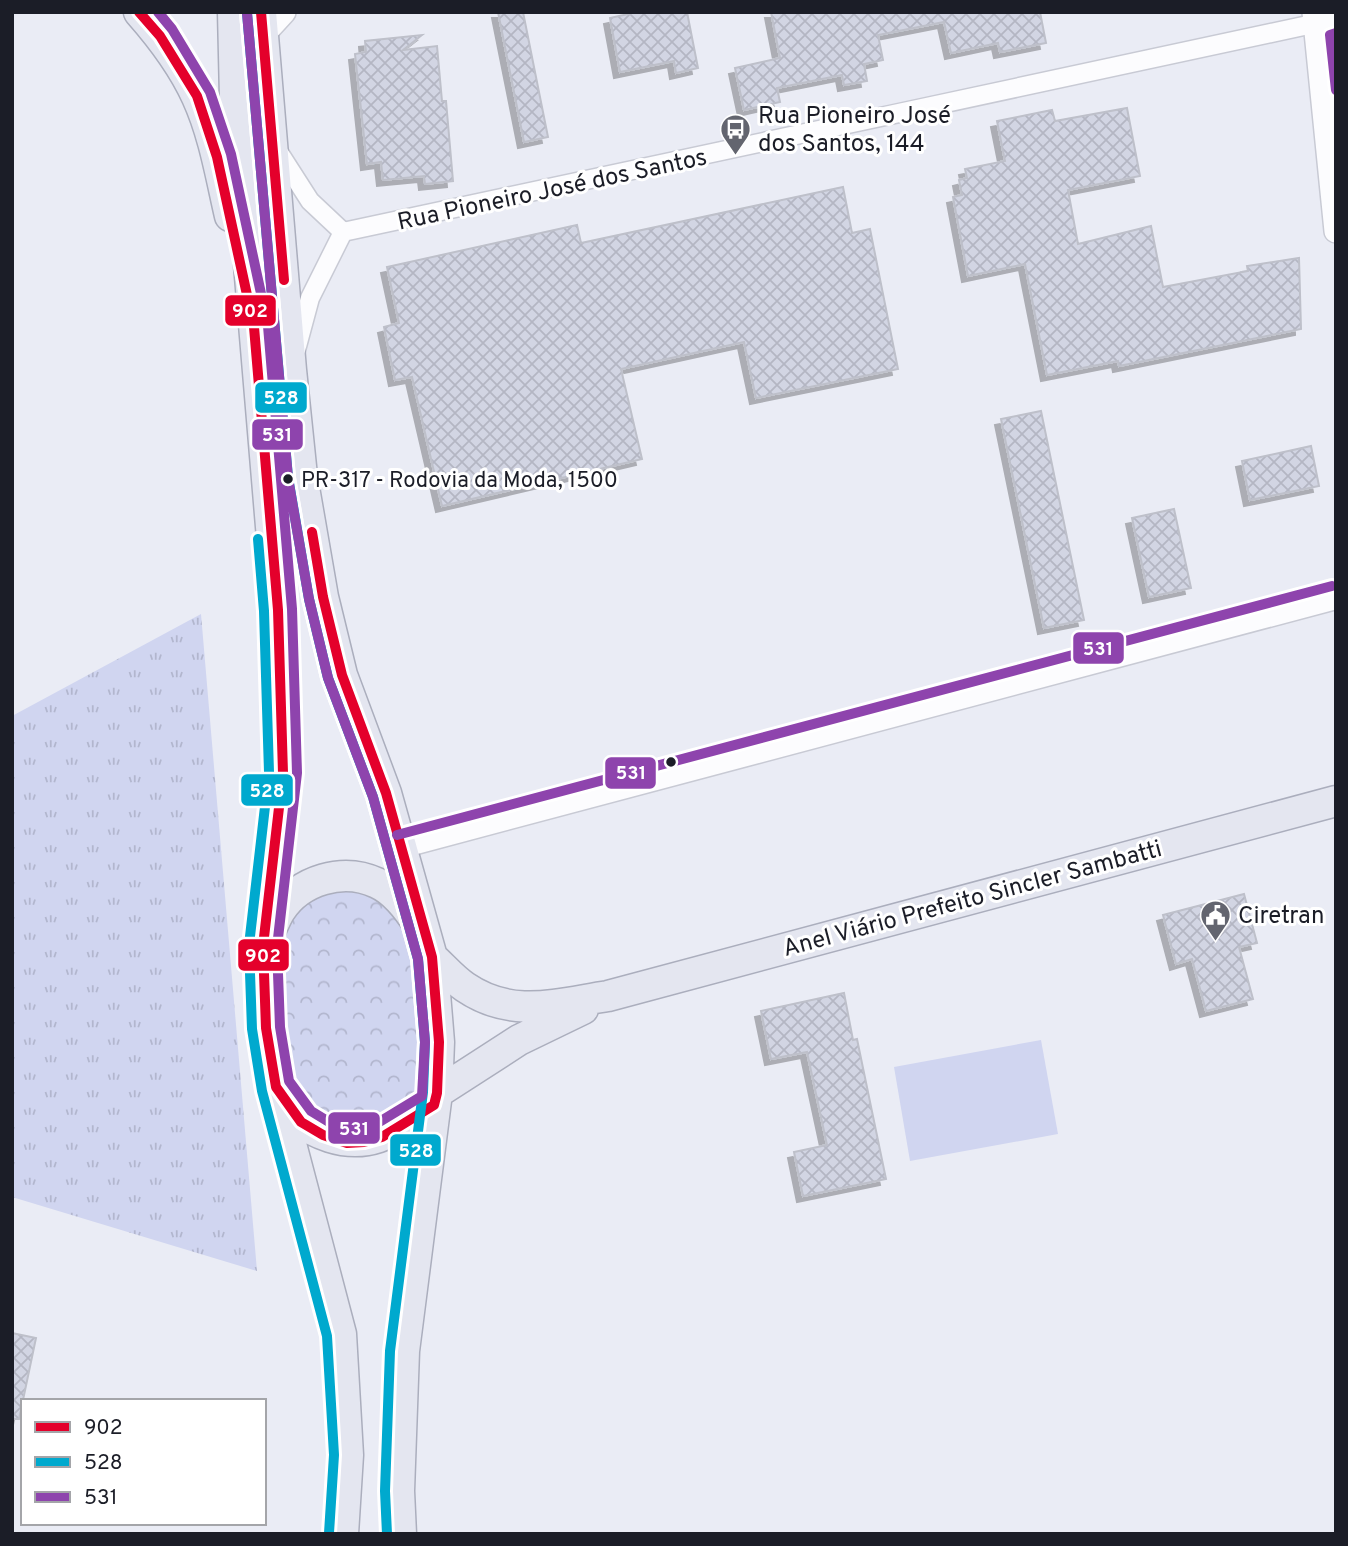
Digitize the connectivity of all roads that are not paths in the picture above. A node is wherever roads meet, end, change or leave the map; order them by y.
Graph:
1 (139, 12) edge
2 (233, 12) edge
3 (284, 12) edge
4 (1321, 18) edge
5 (261, 24) edge
6 (273, 144) junction
7 (1336, 231) edge
8 (343, 232) junction
9 (254, 327) junction
10 (291, 370) junction
11 (1336, 600) edge
12 (1336, 801) edge
13 (401, 849) junction
14 (263, 946) junction
15 (429, 946) junction
16 (608, 996) junction
17 (276, 1087) junction
18 (435, 1099) junction
19 (343, 1534) edge
20 (401, 1534) edge

1 - 9 highway
2 - 9 highway
3 - 5 street
4 - 7 street
4 - 8 street, Rua Pioneiro José dos Santos
5 - 6 highway
6 - 8 street
6 - 10 highway
8 - 10 street
9 - 14 highway
10 - 13 highway
11 - 13 street
12 - 16 highway, Anel Viário Prefeito Sincler Sambatti
13 - 15 highway
14 - 15 highway
14 - 17 highway
15 - 16 highway, Anel Viário Prefeito Sincler Sambatti
15 - 18 highway
16 - 18 highway, Anel Viário Prefeito Sincler Sambatti
17 - 18 highway
17 - 19 highway
18 - 20 highway

